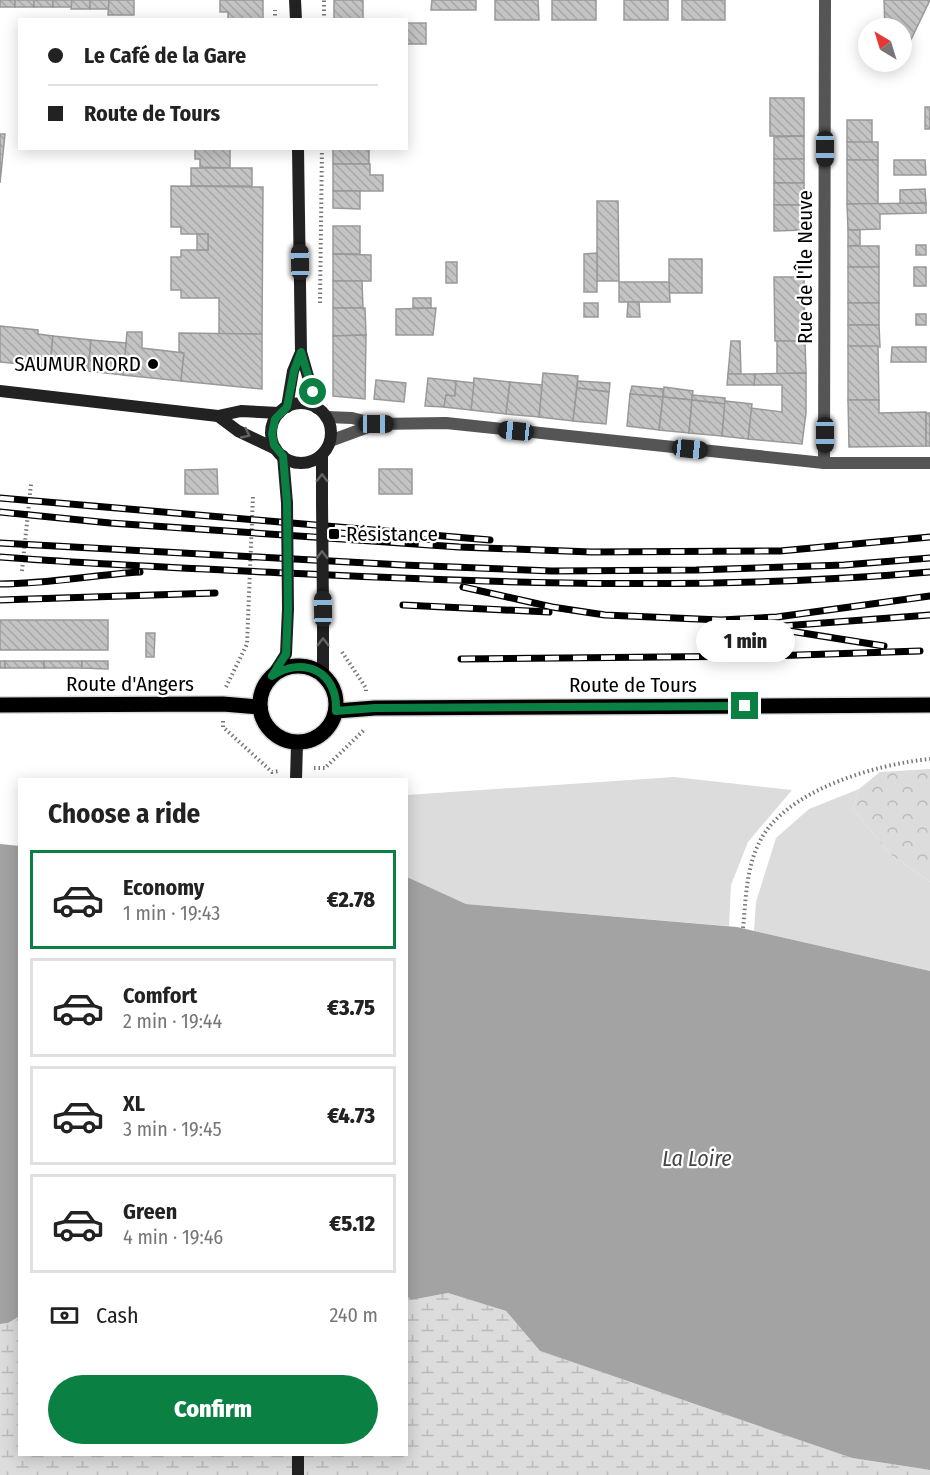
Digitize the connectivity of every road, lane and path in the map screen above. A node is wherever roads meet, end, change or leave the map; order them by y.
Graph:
1 (295, 0) edge
2 (324, 0) edge
3 (825, 0) edge
4 (296, 18) edge
5 (324, 18) edge
6 (298, 150) edge
7 (322, 150) edge
8 (320, 304) dead end
9 (301, 352) junction
10 (0, 391) edge
11 (283, 410) junction
12 (322, 412) junction
13 (218, 416) junction
14 (376, 424) junction
15 (330, 441) junction
16 (280, 453) junction
17 (322, 455) junction
18 (930, 462) edge
19 (824, 463) junction
20 (31, 484) dead end
21 (22, 571) dead end
22 (323, 675) junction
23 (272, 676) junction
24 (0, 705) edge
25 (930, 705) edge
26 (260, 706) junction
27 (336, 711) junction
28 (297, 743) junction
29 (930, 759) edge
30 (296, 778) edge
31 (743, 928) dead end
32 (298, 1456) edge
33 (298, 1475) edge

1 - 4 main road
2 - 5 path
3 - 19 street, Rue de l'Île Neuve
6 - 9 main road
7 - 8 path
9 - 11 main road
9 - 12 main road
10 - 13 main road
11 - 12 main road
11 - 13 main road
11 - 16 main road
12 - 14 street
12 - 15 main road
13 -> 16 main road
14 - 15 street
14 - 19 street
15 - 17 main road
16 - 17 main road
16 - 23 main road, bridge
22 -> 17 main road, bridge
18 - 19 street
20 - 21 path
22 - 23 main road
22 - 27 main road
23 - 26 main road
24 - 26 main road, Route d'Angers
25 - 27 main road, Route de Tours
26 - 28 main road
27 - 28 main road
28 - 30 main road
29 - 31 path
32 - 33 main road

